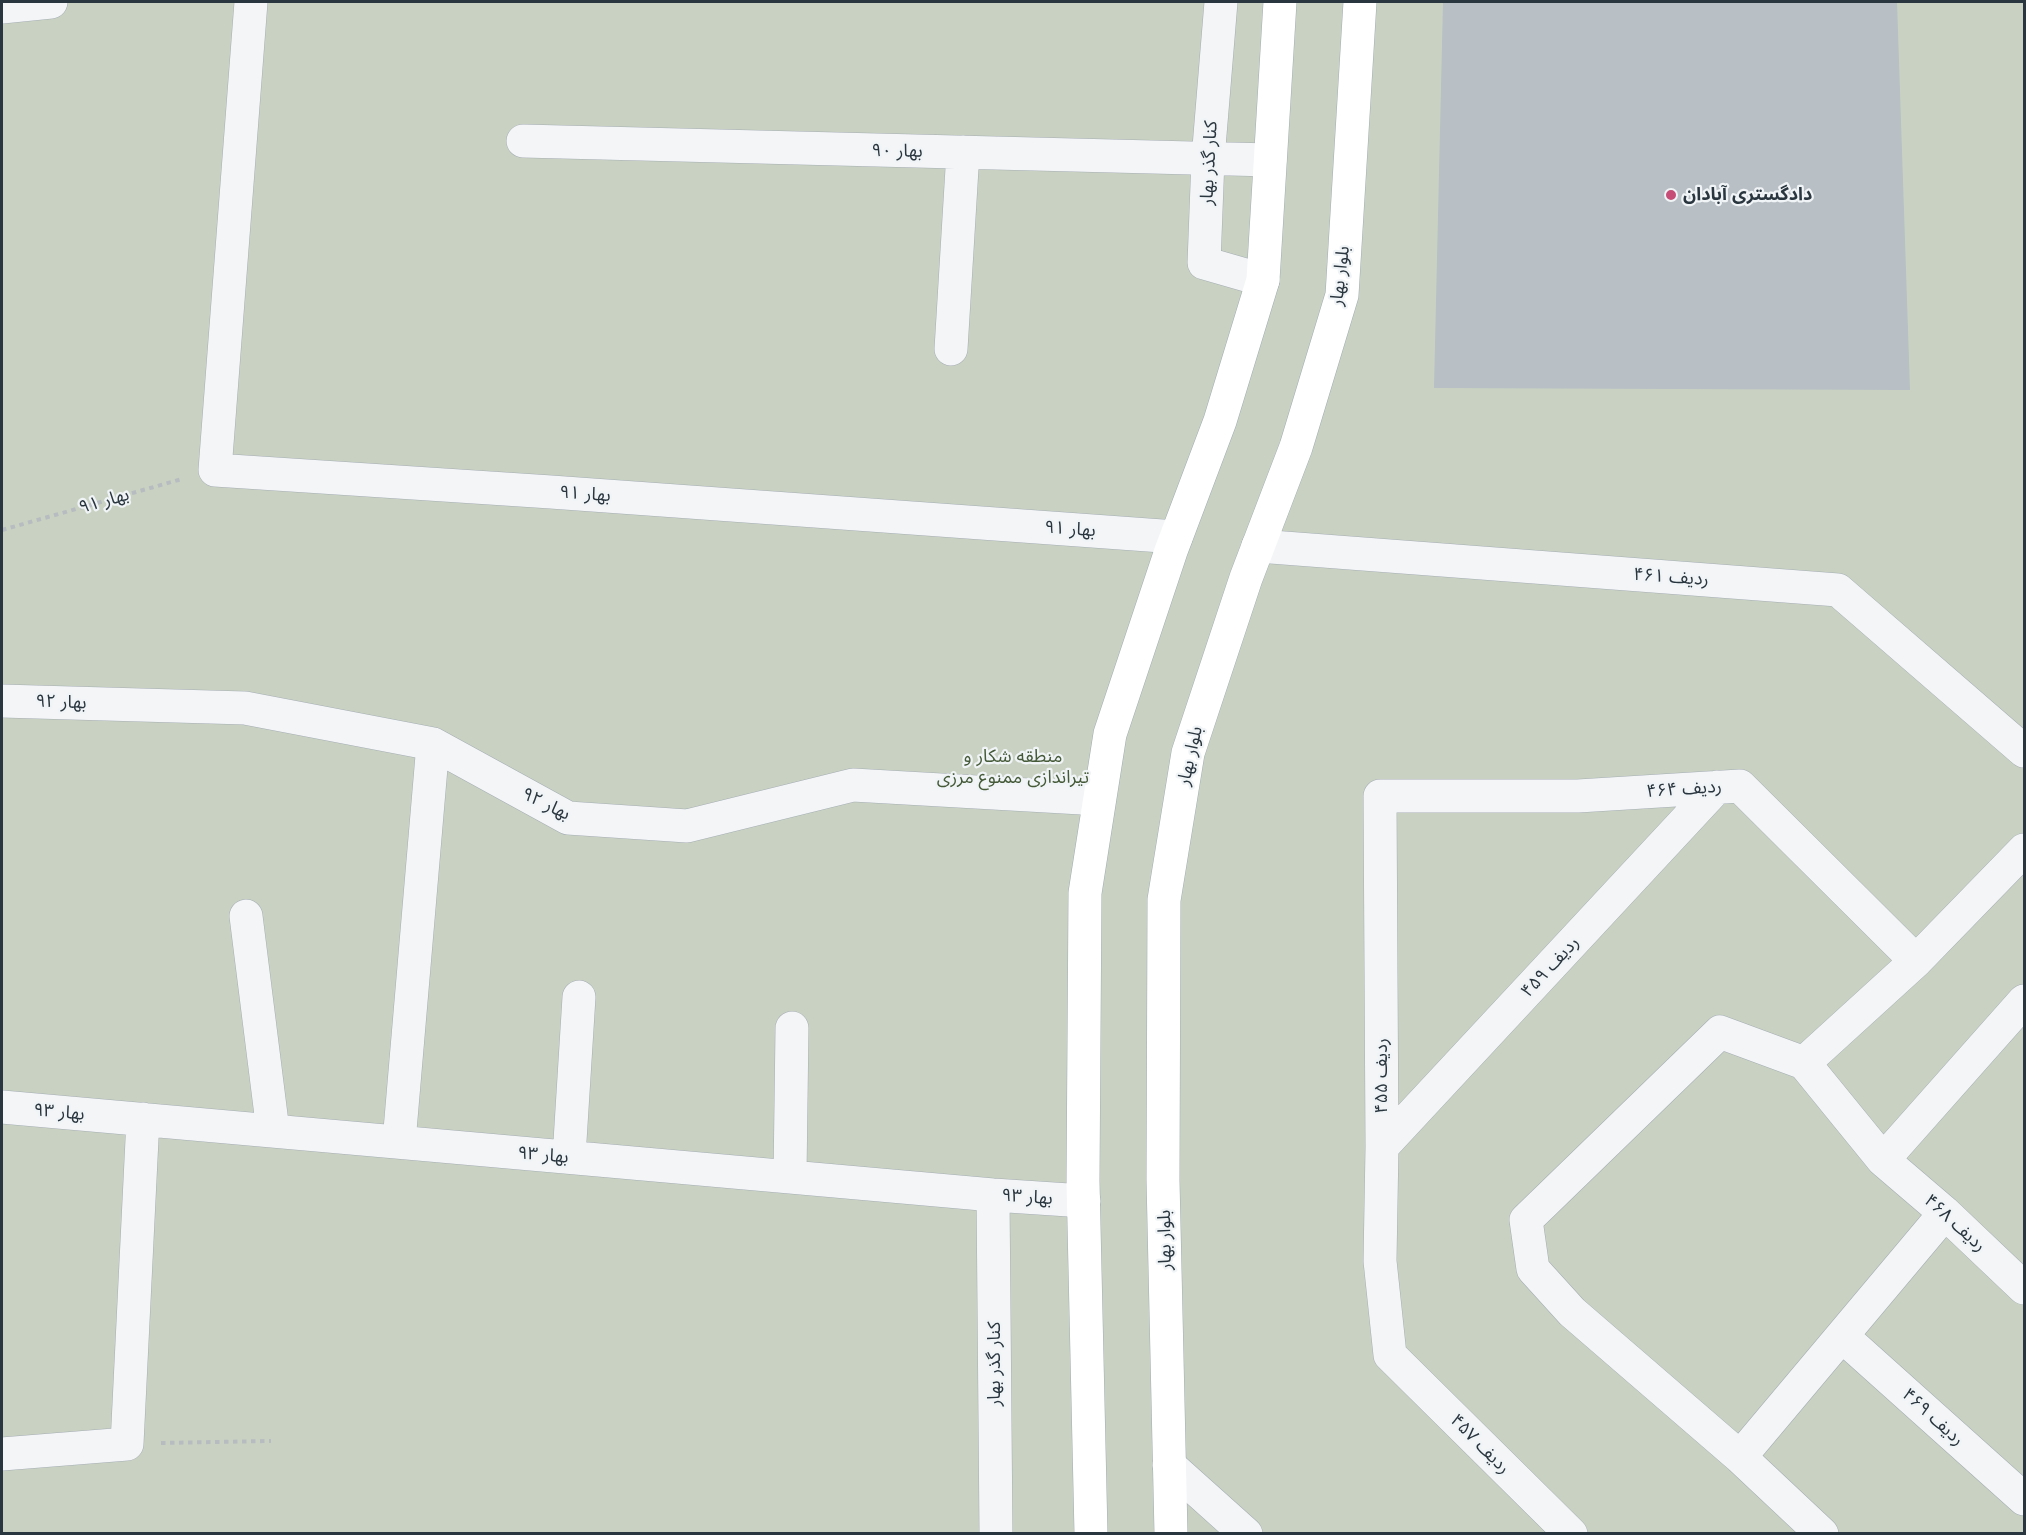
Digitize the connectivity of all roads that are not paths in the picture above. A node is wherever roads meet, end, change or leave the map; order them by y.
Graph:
1 (51, 2) edge
2 (251, 2) edge
3 (1221, 2) edge
4 (1280, 2) edge
5 (1360, 2) edge
6 (2, 7) edge
7 (523, 141) dead end
8 (963, 152) junction
9 (1208, 159) junction
10 (1270, 160) junction
11 (1263, 280) junction
12 (951, 349) dead end
13 (1176, 537) junction
14 (1258, 546) junction
15 (2, 701) edge
16 (433, 744) junction
17 (2025, 751) edge
18 (1717, 787) junction
19 (1380, 796) joint
20 (1100, 799) junction
21 (2025, 850) edge
22 (246, 916) dead end
23 (1917, 961) junction
24 (579, 997) dead end
25 (2018, 1021) edge
26 (792, 1028) dead end
27 (1804, 1063) junction
28 (2, 1107) edge
29 (143, 1119) junction
30 (273, 1131) junction
31 (399, 1142) junction
32 (1383, 1147) junction
33 (568, 1157) junction
34 (1883, 1160) junction
35 (790, 1177) junction
36 (993, 1196) junction
37 (1084, 1201) junction
38 (1946, 1213) junction
39 (2025, 1288) edge
40 (1842, 1336) junction
41 (1390, 1355) joint
42 (2, 1454) edge
43 (1740, 1457) junction
44 (1169, 1465) junction
45 (2025, 1499) edge
46 (996, 1533) edge
47 (1091, 1533) edge
48 (1171, 1533) edge
49 (1246, 1533) edge
50 (1570, 1533) edge
51 (1821, 1533) edge

1 - 6 street
2 - 13 street, بهار ۹۱
3 - 9 street, کنار گذر بهار
4 - 10 main road
5 - 14 main road, بلوار بهار
7 - 8 street, بهار ۹۰
8 - 9 street, بهار ۹۰
8 - 12 street
9 - 10 street, بهار ۹۰
9 - 11 street, کنار گذر بهار
10 - 11 main road
11 - 13 main road
13 - 20 main road
14 - 17 street, ردیف ۴۶۱
14 - 44 main road, بلوار بهار
15 - 16 street, بهار ۹۲
16 - 20 street, بهار ۹۲
16 - 31 street
18 - 19 street, ردیف ۴۶۴
18 - 23 street, ردیف ۴۶۴
18 - 32 street, ردیف ۴۵۹
19 - 32 street, ردیف ۴۵۵
20 - 37 main road
21 - 23 street
22 - 30 street
23 - 27 street
24 - 33 street
25 - 34 street
26 - 35 street
27 - 34 street, ردیف ۴۶۸
27 - 43 street
28 - 29 street, بهار ۹۳
29 - 30 street, بهار ۹۳
29 - 42 street
30 - 31 street, بهار ۹۳
31 - 33 street, بهار ۹۳
32 - 41 street, ردیف ۴۵۵
33 - 35 street, بهار ۹۳
34 - 38 street, ردیف ۴۶۸
35 - 36 street, بهار ۹۳
36 - 37 street, بهار ۹۳
36 - 46 street, کنار گذر بهار
37 - 47 main road
38 - 39 street, ردیف ۴۶۸
38 - 40 street
40 - 43 street
40 - 45 street, ردیف ۴۶۹
41 - 50 street, ردیف ۴۵۷
43 - 51 street
44 - 48 main road, بلوار بهار
44 - 49 street

